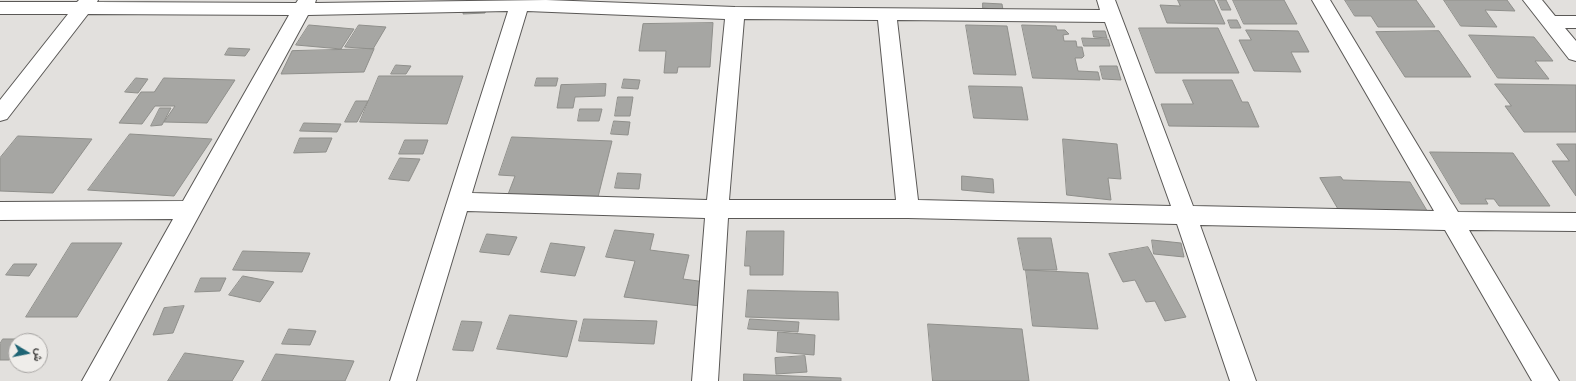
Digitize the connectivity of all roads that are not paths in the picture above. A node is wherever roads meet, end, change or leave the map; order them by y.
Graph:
1 (1321, 0) edge
2 (1532, 0) edge
3 (520, 2) edge
4 (86, 4) edge
5 (304, 4) edge
6 (928, 7) edge
7 (0, 8) edge
8 (1109, 8) edge
9 (735, 13) junction
10 (887, 14) junction
11 (1550, 22) junction
12 (1576, 22) edge
13 (1576, 54) edge
14 (0, 114) edge
15 (459, 202) junction
16 (717, 209) junction
17 (908, 209) junction
18 (191, 210) junction
19 (0, 211) edge
20 (1185, 214) junction
21 (1452, 221) junction
22 (1576, 222) edge
23 (95, 381) edge
24 (402, 381) edge
25 (704, 381) edge
26 (1243, 381) edge
27 (1546, 381) edge

1 - 21 street
2 - 11 street
3 - 5 street
3 - 9 street
3 - 15 street
4 - 5 street
4 - 7 street
4 - 14 street
5 - 18 street
6 - 8 street
6 - 10 street
8 - 20 street
9 - 10 street
9 - 16 street
10 - 17 street
11 - 12 street
11 - 13 street
15 - 16 street
15 - 24 street
16 - 17 street
16 - 25 street
17 - 20 street
18 - 19 street
18 - 23 street
20 - 21 street
20 - 26 street
21 - 22 street
21 - 27 street

